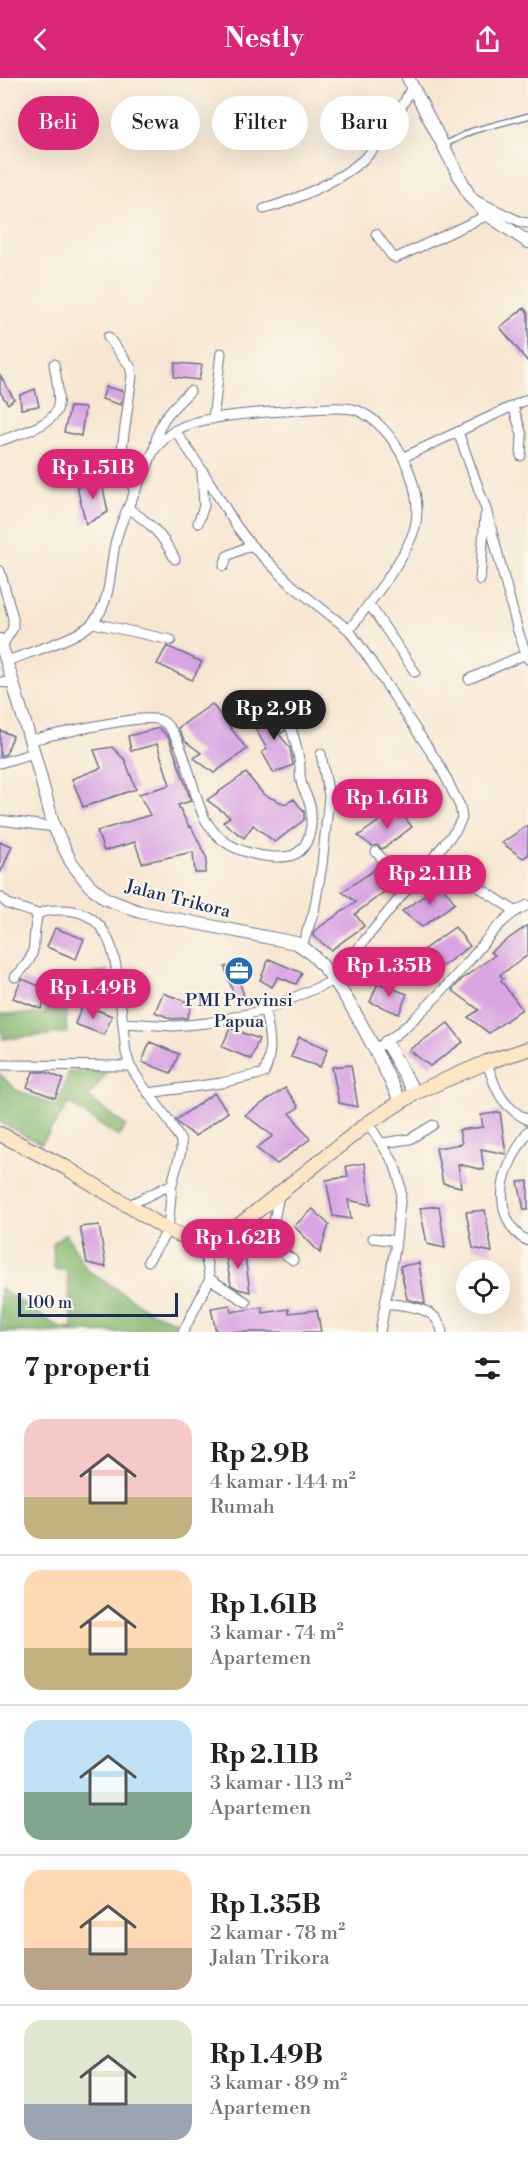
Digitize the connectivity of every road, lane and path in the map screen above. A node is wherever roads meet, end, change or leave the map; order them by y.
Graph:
1 (410, 82) edge
2 (528, 116) edge
3 (444, 145) junction
4 (470, 197) junction
5 (264, 209) dead end
6 (488, 215) junction
7 (528, 223) edge
8 (376, 234) dead end
9 (528, 242) edge
10 (108, 336) dead end
11 (221, 353) dead end
12 (54, 364) dead end
13 (190, 391) dead end
14 (528, 399) edge
15 (513, 406) junction
16 (213, 419) junction
17 (175, 430) junction
18 (458, 432) junction
19 (0, 441) edge
20 (154, 451) junction
21 (521, 456) dead end
22 (404, 457) junction
23 (202, 470) junction
24 (135, 493) junction
25 (128, 508) junction
26 (486, 508) junction
27 (198, 523) dead end
28 (251, 545) junction
29 (175, 559) dead end
30 (224, 566) dead end
31 (0, 571) edge
32 (480, 580) dead end
33 (369, 604) junction
34 (93, 623) junction
35 (349, 630) junction
36 (171, 640) dead end
37 (1, 643) edge
38 (527, 657) edge
39 (7, 661) junction
40 (415, 672) dead end
41 (470, 679) dead end
42 (0, 682) edge
43 (14, 684) junction
44 (288, 719) dead end
45 (31, 740) junction
46 (34, 753) junction
47 (321, 754) dead end
48 (0, 763) edge
49 (0, 820) edge
50 (54, 827) junction
51 (376, 852) dead end
52 (436, 855) junction
53 (409, 887) junction
54 (0, 897) edge
55 (528, 905) edge
56 (515, 911) junction
57 (39, 914) junction
58 (302, 946) junction
59 (15, 977) dead end
60 (335, 981) junction
61 (265, 1010) junction
62 (123, 1023) junction
63 (380, 1045) junction
64 (528, 1049) edge
65 (487, 1062) junction
66 (1, 1065) edge
67 (130, 1066) junction
68 (415, 1093) junction
69 (148, 1094) junction
70 (401, 1102) junction
71 (528, 1120) edge
72 (368, 1123) junction
73 (433, 1125) dead end
74 (528, 1131) edge
75 (0, 1134) edge
76 (382, 1143) junction
77 (172, 1184) junction
78 (279, 1194) junction
79 (127, 1206) junction
80 (168, 1230) junction
81 (373, 1238) dead end
82 (202, 1240) junction
83 (396, 1241) junction
84 (528, 1241) edge
85 (294, 1260) dead end
86 (148, 1261) dead end
87 (210, 1279) junction
88 (246, 1302) dead end
89 (385, 1303) junction
90 (183, 1332) edge
91 (380, 1332) edge
92 (442, 1332) edge

1 - 3 street
1 - 5 street
2 - 3 lane
3 - 4 street
4 - 6 street
4 - 7 street
6 - 8 street
6 - 9 street
10 - 24 street
11 - 16 street
12 - 19 street
13 - 20 street
14 - 15 street
15 - 18 street
15 - 21 street
16 - 17 street
16 - 22 street
17 - 20 street
17 - 23 street
18 - 22 street
18 - 26 street
20 - 24 street
22 - 33 street
23 - 27 street
23 - 28 street
24 - 25 street
25 - 29 street
25 - 34 street
26 - 32 street
26 - 38 street
28 - 30 street
28 - 35 street
31 - 37 street
33 - 35 street
33 - 40 street
34 - 36 street
34 - 39 street
35 - 52 street
37 - 39 street, Jalan Trikora
38 - 41 street
39 - 43 street, Jalan Trikora
42 - 43 street
43 - 45 street, Jalan Trikora
44 - 45 street
45 - 46 street, Jalan Trikora
46 - 48 street
46 - 50 street, Jalan Trikora
47 - 58 street
49 - 50 street
50 - 58 street, Jalan Trikora
51 - 53 street
52 - 53 street
52 - 56 street
53 - 60 street
54 - 57 street
55 - 56 street
56 - 63 street
57 - 59 street
57 - 62 street
58 - 60 street
60 - 61 street
60 - 63 street
61 - 62 street
61 - 69 street
62 - 67 street
63 - 68 street
63 - 70 street
64 - 65 main road
65 - 68 main road
65 - 71 street
66 - 67 street
67 - 69 street
68 - 70 main road
69 - 77 street
70 - 72 main road
72 - 76 street
72 - 78 main road
73 - 76 street
74 - 84 street
75 - 79 main road
76 - 83 street
77 - 79 street
77 - 80 street
78 - 82 main road
78 - 85 street
79 - 80 main road
80 - 82 main road
80 - 86 street
81 - 83 street
82 - 87 street
83 - 89 street
87 - 88 street
87 - 90 street
89 - 91 street
89 - 92 street

